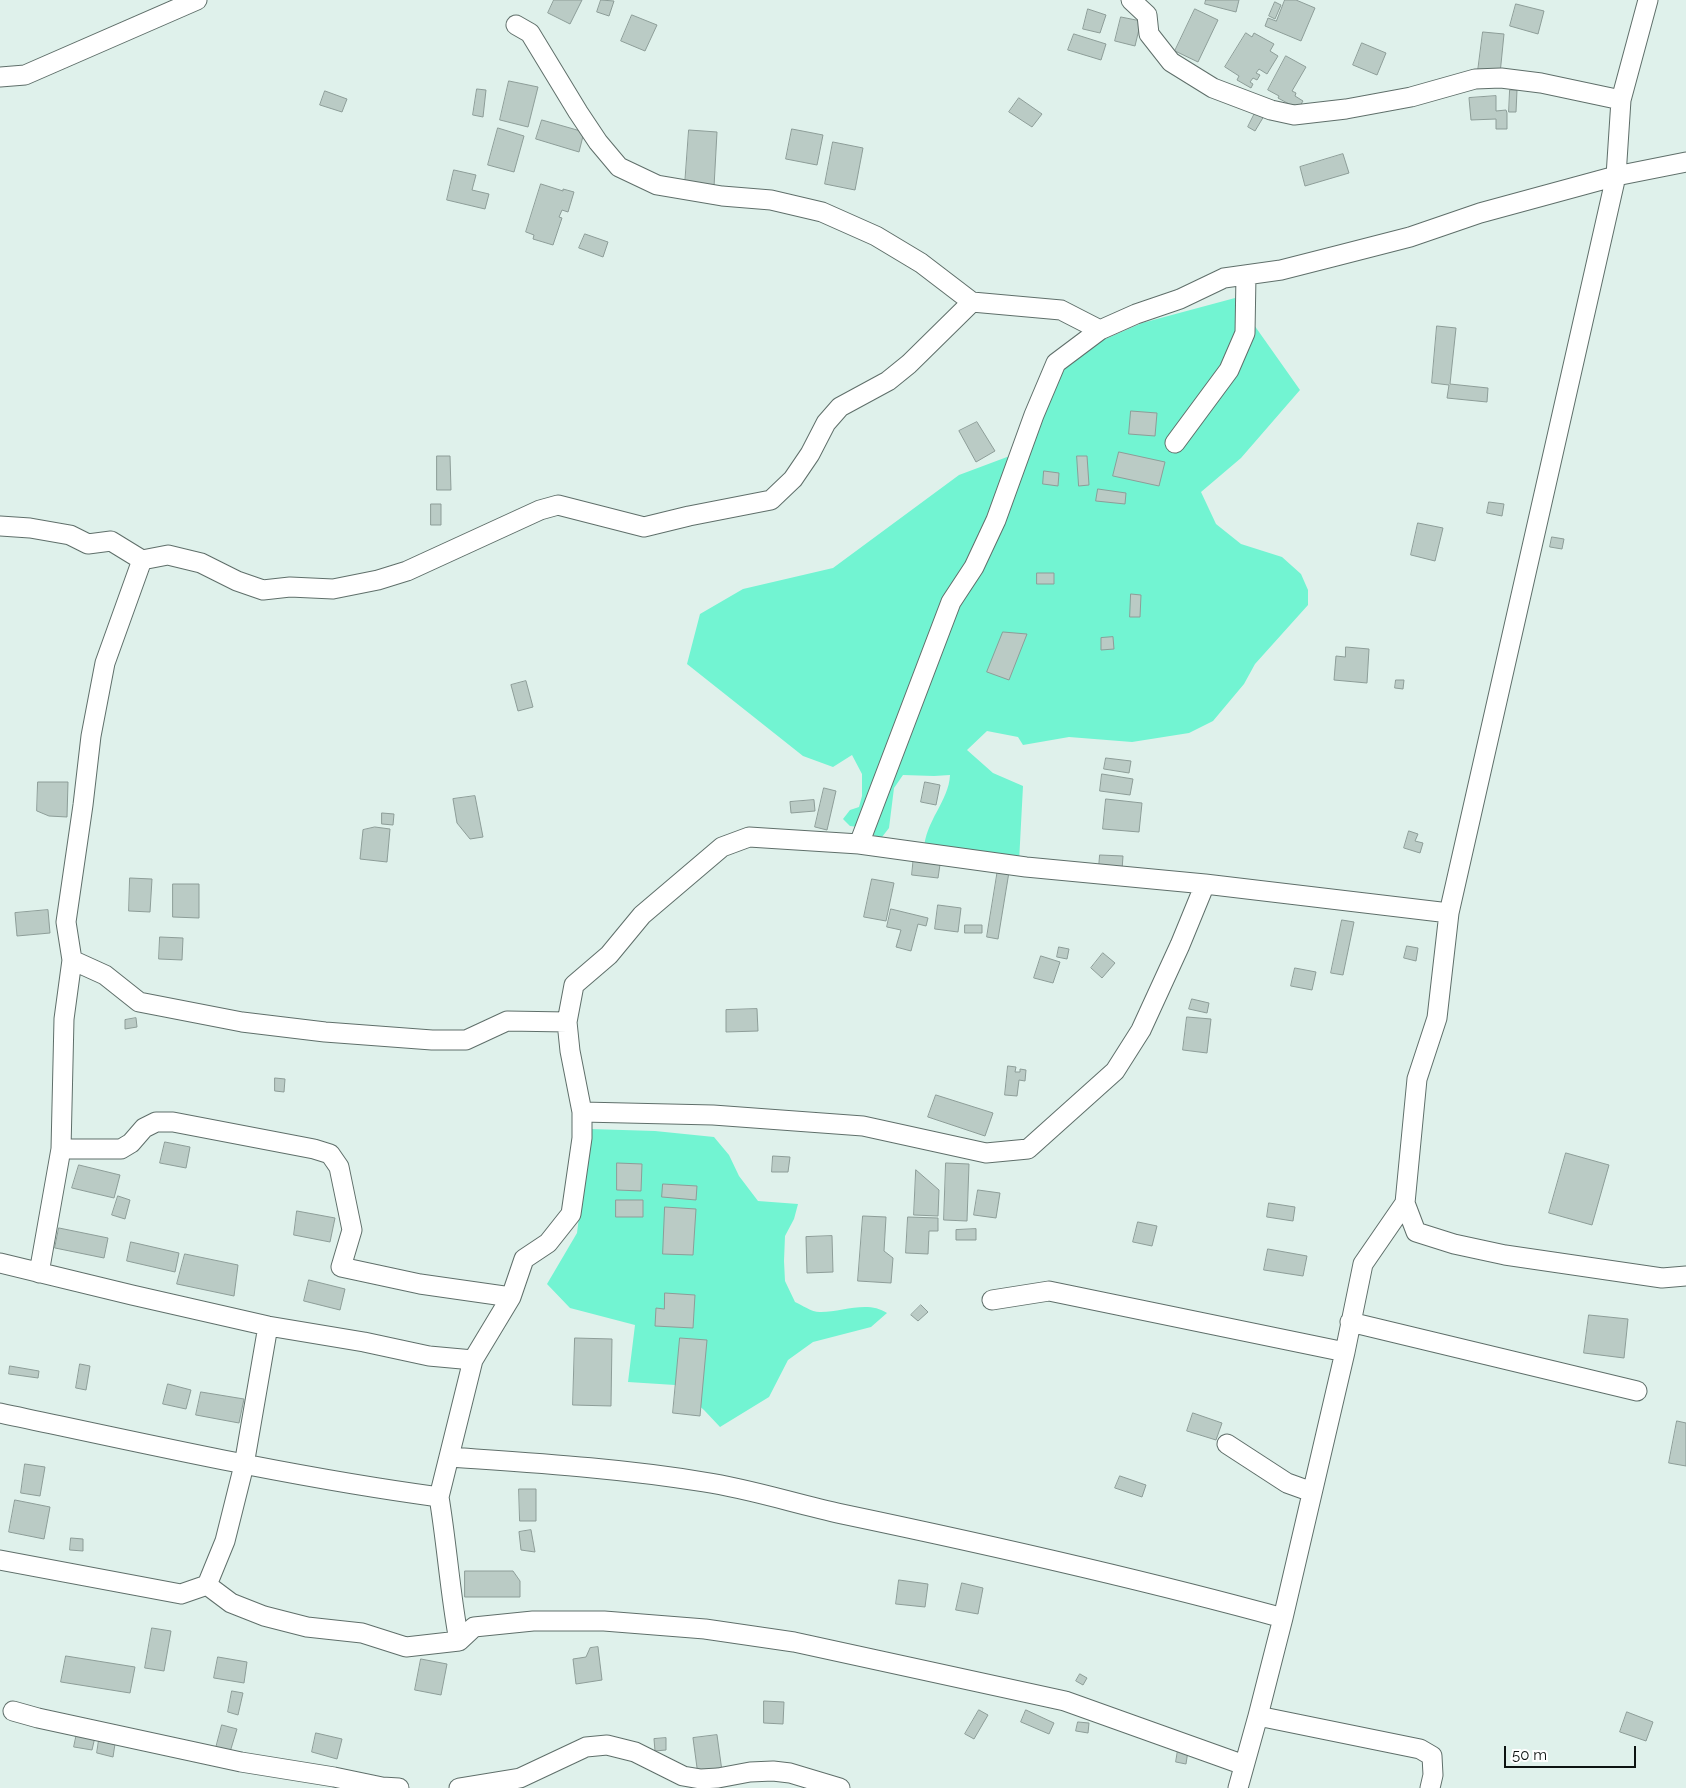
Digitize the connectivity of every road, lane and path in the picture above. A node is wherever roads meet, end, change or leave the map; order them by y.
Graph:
1 (197, 0) edge
2 (1131, 0) edge
3 (1648, 0) edge
4 (516, 25) dead end
5 (0, 77) edge
6 (1621, 100) junction
7 (1686, 162) edge
8 (1616, 176) junction
9 (1246, 275) junction
10 (972, 302) junction
11 (1100, 330) junction
12 (1175, 443) dead end
13 (0, 526) edge
14 (142, 560) junction
15 (859, 844) junction
16 (1205, 884) junction
17 (1449, 913) junction
18 (72, 960) junction
19 (567, 1022) junction
20 (582, 1112) junction
21 (61, 1149) junction
22 (1405, 1203) junction
23 (0, 1263) edge
24 (39, 1273) junction
25 (1686, 1276) edge
26 (511, 1298) junction
27 (992, 1300) dead end
28 (1350, 1322) junction
29 (268, 1326) junction
30 (1345, 1352) junction
31 (473, 1360) junction
32 (1637, 1391) dead end
33 (0, 1412) edge
34 (1227, 1444) dead end
35 (449, 1457) junction
36 (244, 1465) junction
37 (1312, 1492) junction
38 (439, 1497) junction
39 (0, 1560) edge
40 (207, 1585) junction
41 (1283, 1618) junction
42 (458, 1641) junction
43 (13, 1711) dead end
44 (1258, 1716) junction
45 (1244, 1765) junction
46 (399, 1788) edge
47 (458, 1788) edge
48 (840, 1788) edge
49 (1238, 1788) edge
50 (1430, 1788) edge

1 - 5 street
2 - 6 street
3 - 6 street
4 - 10 street
6 - 8 street
7 - 8 street
8 - 9 street
8 - 17 street
9 - 11 street
9 - 12 street
10 - 11 street
10 - 14 street
11 - 15 street
13 - 14 street
14 - 18 street
15 - 16 street
15 - 19 street
16 - 17 street
16 - 20 street
17 - 22 street
18 - 19 street
18 - 21 street
19 - 20 street
20 - 26 street
21 - 24 street
21 - 26 street
22 - 25 street
22 - 28 street
23 - 24 street
24 - 29 street
26 - 31 street
27 - 30 street
28 - 30 street
28 - 32 street
29 - 31 street
29 - 36 street
30 - 37 street
31 - 35 street
33 - 36 street
34 - 37 street
35 - 38 street
35 - 41 street
36 - 38 street
36 - 40 street
37 - 41 street
38 - 42 street
39 - 40 street
40 - 42 street
41 - 44 street
42 - 45 street
43 - 46 street
44 - 45 street
44 - 50 street
45 - 49 street
47 - 48 street

